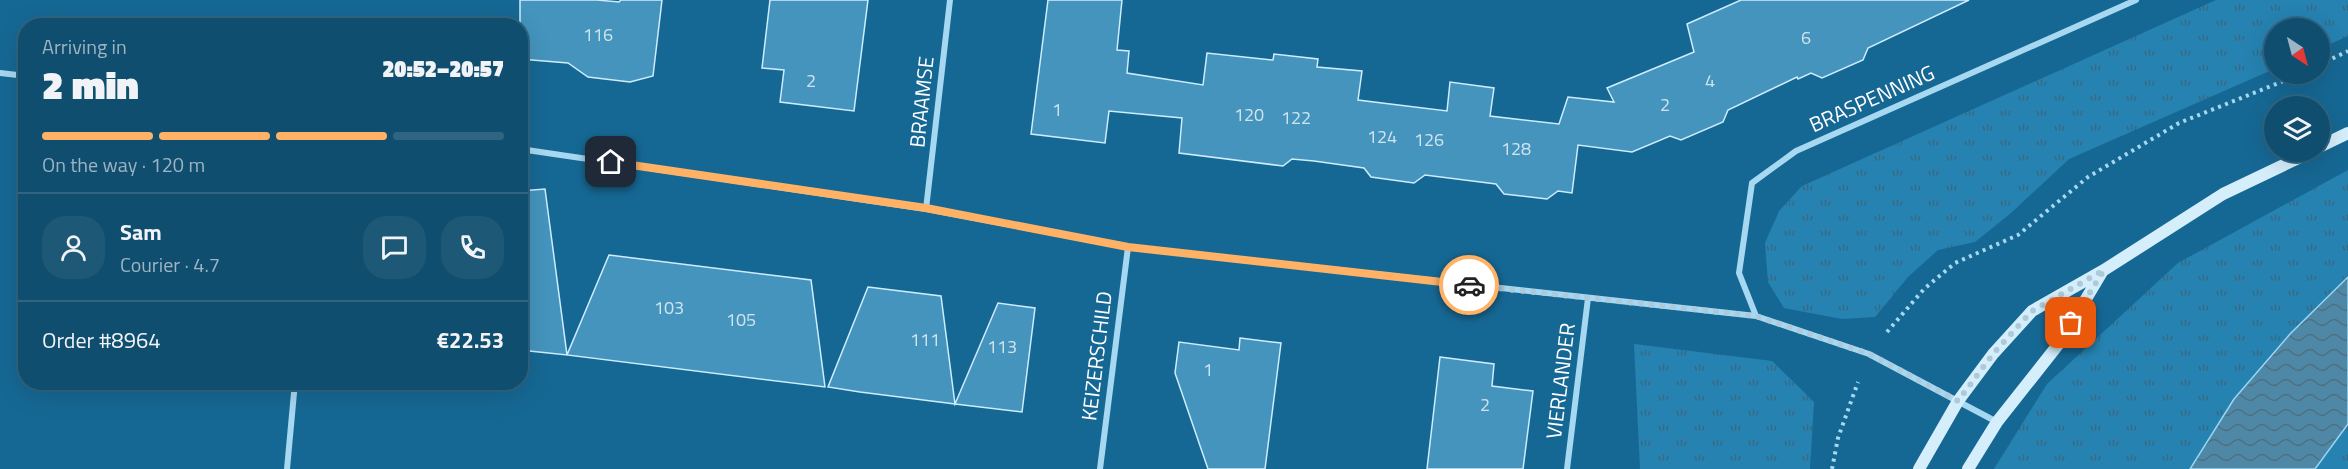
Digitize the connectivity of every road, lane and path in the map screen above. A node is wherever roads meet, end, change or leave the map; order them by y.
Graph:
1 (950, 0) edge
2 (2136, 0) edge
3 (2348, 51) edge
4 (2330, 60) edge
5 (0, 73) edge
6 (18, 75) edge
7 (2276, 84) edge
8 (2348, 133) edge
9 (2330, 142) edge
10 (528, 150) edge
11 (2290, 162) edge
12 (926, 208) junction
13 (1128, 247) junction
14 (2104, 270) junction
15 (1588, 298) junction
16 (1756, 316) junction
17 (1869, 354) junction
18 (294, 390) edge
19 (1958, 401) junction
20 (1997, 422) junction
21 (287, 469) edge
22 (1100, 469) edge
23 (1567, 469) edge
24 (1832, 469) edge
25 (1919, 469) edge
26 (1968, 469) edge

1 - 12 street, BRAAMSE
2 - 16 street, BRASPENNING
3 - 4 path
5 - 6 street
7 - 17 path
8 - 9 main road
10 - 12 street
11 - 14 main road
12 - 13 street
13 - 15 street
13 - 22 street, KEIZERSCHILD
14 - 19 main road
14 - 20 main road
15 - 16 street
15 - 23 street, VIERLANDER
16 - 17 street
17 - 19 street
17 - 24 path
18 - 21 street
19 - 20 street
19 - 25 main road
20 - 26 main road

